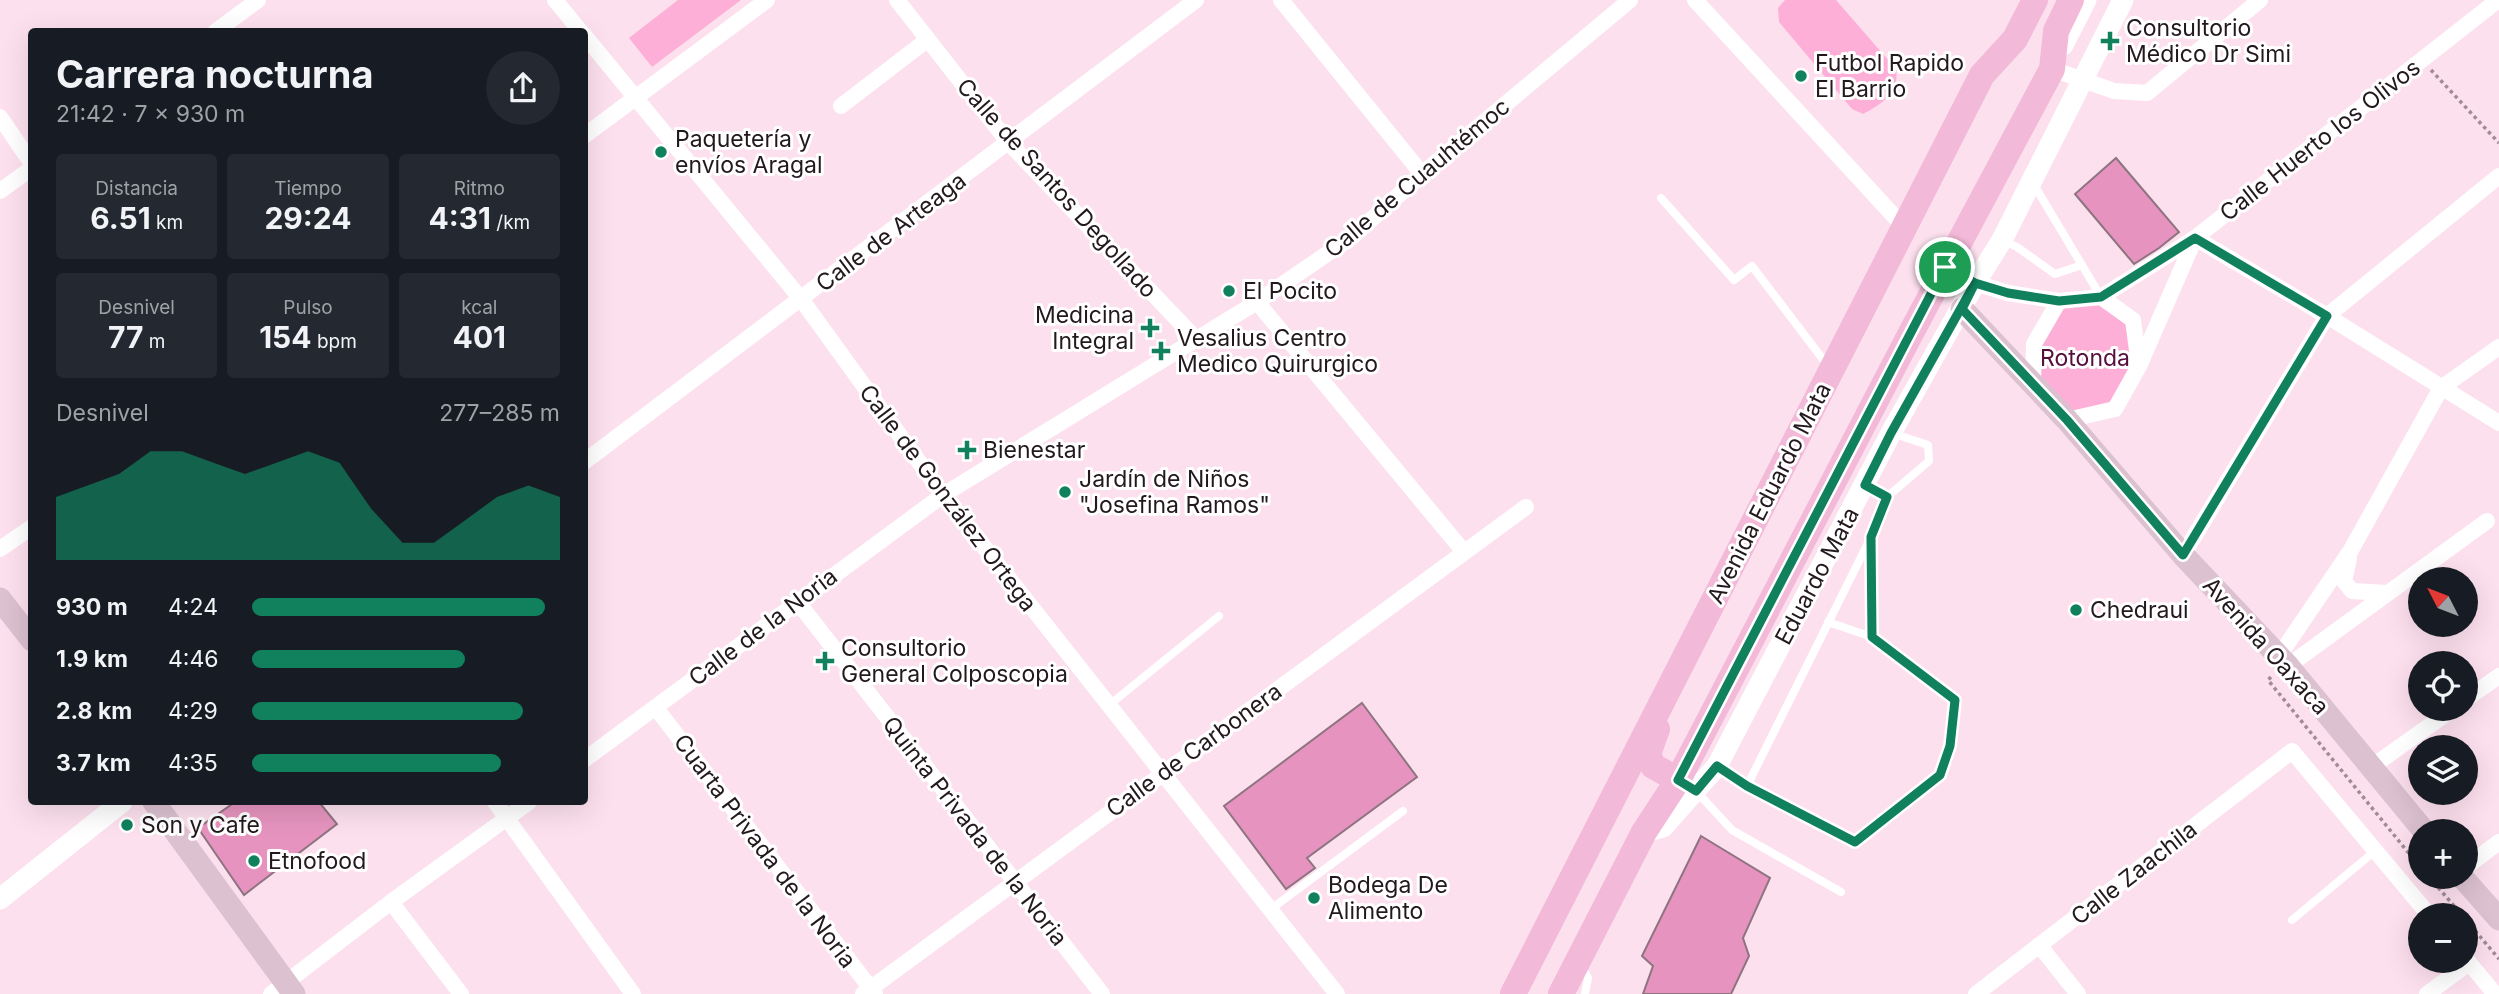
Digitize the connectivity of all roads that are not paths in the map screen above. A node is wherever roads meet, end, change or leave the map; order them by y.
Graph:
1 (258, 0) edge
2 (555, 0) edge
3 (767, 0) edge
4 (897, 0) edge
5 (1196, 0) edge
6 (1281, 0) edge
7 (1630, 0) edge
8 (1695, 0) edge
9 (2020, 0) edge
10 (2035, 0) edge
11 (2071, 0) edge
12 (2086, 0) edge
13 (2123, 0) edge
14 (2260, 0) edge
15 (2498, 0) edge
16 (220, 28) edge
17 (579, 28) edge
18 (588, 39) edge
19 (926, 40) junction
20 (2052, 69) junction
21 (1982, 75) junction
22 (2083, 79) junction
23 (638, 99) junction
24 (841, 106) dead end
25 (0, 117) edge
26 (588, 133) edge
27 (1009, 143) junction
28 (28, 160) edge
29 (28, 169) edge
30 (1422, 174) junction
31 (2499, 176) edge
32 (2031, 180) junction
33 (0, 191) edge
34 (1661, 198) dead end
35 (1905, 228) junction
36 (2195, 238) junction
37 (2002, 240) junction
38 (2082, 265) junction
39 (1945, 267) junction
40 (1975, 283) junction
41 (2101, 297) junction
42 (801, 299) junction
43 (2059, 301) junction
44 (1257, 302) junction
45 (1962, 309) junction
46 (2327, 316) junction
47 (1196, 340) junction
48 (2499, 347) edge
49 (2139, 366) junction
50 (1832, 371) junction
51 (2034, 386) junction
52 (2441, 388) junction
53 (2067, 420) junction
54 (2499, 424) edge
55 (1891, 433) junction
56 (588, 460) edge
57 (1865, 485) junction
58 (943, 495) junction
59 (1887, 497) junction
60 (1526, 507) dead end
61 (2487, 521) dead end
62 (28, 530) edge
63 (1871, 537) junction
64 (0, 549) edge
65 (2351, 550) junction
66 (1464, 552) junction
67 (2183, 555) junction
68 (2387, 593) junction
69 (0, 599) edge
70 (797, 601) junction
71 (1219, 616) dead end
72 (1828, 622) junction
73 (28, 635) edge
74 (1872, 637) junction
75 (1692, 641) junction
76 (2284, 661) junction
77 (2499, 676) edge
78 (2478, 691) edge
79 (1108, 706) junction
80 (656, 708) junction
81 (2435, 721) edge
82 (588, 757) edge
83 (1717, 766) junction
84 (2370, 768) junction
85 (1162, 773) junction
86 (1687, 786) junction
87 (1747, 786) junction
88 (118, 805) edge
89 (156, 805) edge
90 (497, 805) edge
91 (525, 805) edge
92 (1404, 811) dead end
93 (507, 818) junction
94 (2414, 819) edge
95 (2499, 842) edge
96 (2375, 851) junction
97 (2478, 858) edge
98 (1014, 883) junction
99 (2473, 889) edge
100 (1841, 892) dead end
101 (0, 899) edge
102 (391, 902) junction
103 (2419, 903) edge
104 (1271, 909) junction
105 (2499, 919) edge
106 (2292, 920) dead end
107 (2039, 945) junction
108 (1578, 960) junction
109 (2452, 973) edge
110 (2477, 973) edge
111 (283, 990) edge
112 (1328, 991) edge
113 (870, 992) edge
114 (461, 994) edge
115 (633, 994) edge
116 (1102, 994) edge
117 (1513, 994) edge
118 (1561, 994) edge
119 (1585, 994) edge
120 (1976, 994) edge
121 (2078, 994) edge
122 (2427, 994) edge
123 (2495, 994) edge

1 - 16 street
2 - 17 street, Calle de González Ortega
3 - 23 street
4 - 19 street, Calle de Santos Degollado
5 - 27 street, Calle de Arteaga
6 - 30 street
7 - 30 street, Calle de Cuauhtémoc
8 - 35 street
9 - 21 street
10 - 21 main road, Avenida Eduardo Mata
11 - 20 main road
12 - 20 street
13 - 22 street, Eduardo Mata
14 - 22 street
15 - 36 street, Calle Huerto los Olivos
18 - 23 street, Calle de González Ortega
19 - 24 street
19 - 27 street, Calle de Santos Degollado
20 - 22 street
20 - 39 main road
21 - 35 main road, Avenida Eduardo Mata
22 - 32 street, Eduardo Mata
23 - 26 street
23 - 42 street, Calle de González Ortega
25 - 28 street
27 - 42 street, Calle de Arteaga
27 - 47 street, Calle de Santos Degollado
29 - 33 street
30 - 44 street, Calle de Cuauhtémoc
31 - 46 street
32 - 37 street, Eduardo Mata
32 - 38 lane
34 - 50 lane
35 - 50 main road, Avenida Eduardo Mata
36 - 41 street, Calle Huerto los Olivos
36 - 46 street
36 - 49 street
37 - 38 lane
37 - 40 street, Eduardo Mata
38 - 41 lane
39 - 40 street, Calle Huerto los Olivos
39 - 86 main road
40 - 43 street, Calle Huerto los Olivos
40 - 45 street, Eduardo Mata
41 - 43 street, Calle Huerto los Olivos
41 - 49 street
42 - 56 street, Calle de Arteaga
42 - 58 street, Calle de González Ortega
43 - 51 street
44 - 47 street, Calle de Cuauhtémoc
44 - 66 street
45 - 51 main road, Avenida Oaxaca
45 - 55 street, Eduardo Mata
46 - 52 street
46 - 67 street
47 - 58 street, Calle de Cuauhtémoc
48 - 52 street
49 - 53 street
50 - 75 main road, Avenida Eduardo Mata
51 - 53 main road, Avenida Oaxaca
52 - 54 street
52 - 65 street
53 - 67 main road, Avenida Oaxaca
55 - 57 street, Eduardo Mata
55 - 59 lane
57 - 59 lane
57 - 83 street, Eduardo Mata
58 - 70 street, Calle de la Noria
58 - 79 street, Calle de González Ortega
59 - 63 lane
60 - 66 street, Calle de Carbonera
61 - 68 street
62 - 64 street
63 - 72 lane
63 - 74 lane
65 - 68 street
65 - 76 street
66 - 85 street, Calle de Carbonera
67 - 76 main road, Avenida Oaxaca
68 - 76 street
69 - 73 main road
70 - 80 street, Calle de la Noria
70 - 98 street, Quinta Privada de la Noria
71 - 79 lane
72 - 74 lane
72 - 87 lane
74 - 87 lane
75 - 86 main road
75 - 117 main road, Avenida Eduardo Mata
76 - 84 main road, Avenida Oaxaca
77 - 78 street
79 - 85 street, Calle de González Ortega
80 - 82 street, Calle de la Noria
80 - 113 street, Cuarta Privada de la Noria
81 - 84 street
83 - 86 street, Eduardo Mata
83 - 87 lane
84 - 94 main road, Avenida Oaxaca
85 - 98 street, Calle de Carbonera
85 - 104 street, Calle de González Ortega
86 - 100 lane
86 - 108 main road
88 - 101 street
89 - 111 main road
90 - 93 street
91 - 93 street
92 - 104 lane
93 - 102 street
93 - 115 street
95 - 97 street
96 - 103 street
96 - 106 lane
96 - 107 street, Calle Zaachila
98 - 113 street, Calle de Carbonera
98 - 116 street, Quinta Privada de la Noria
99 - 105 main road
102 - 111 street
102 - 114 street
104 - 112 street, Calle de González Ortega
107 - 120 street, Calle Zaachila
107 - 121 street
108 - 118 main road
108 - 119 lane
109 - 122 street
110 - 123 street

